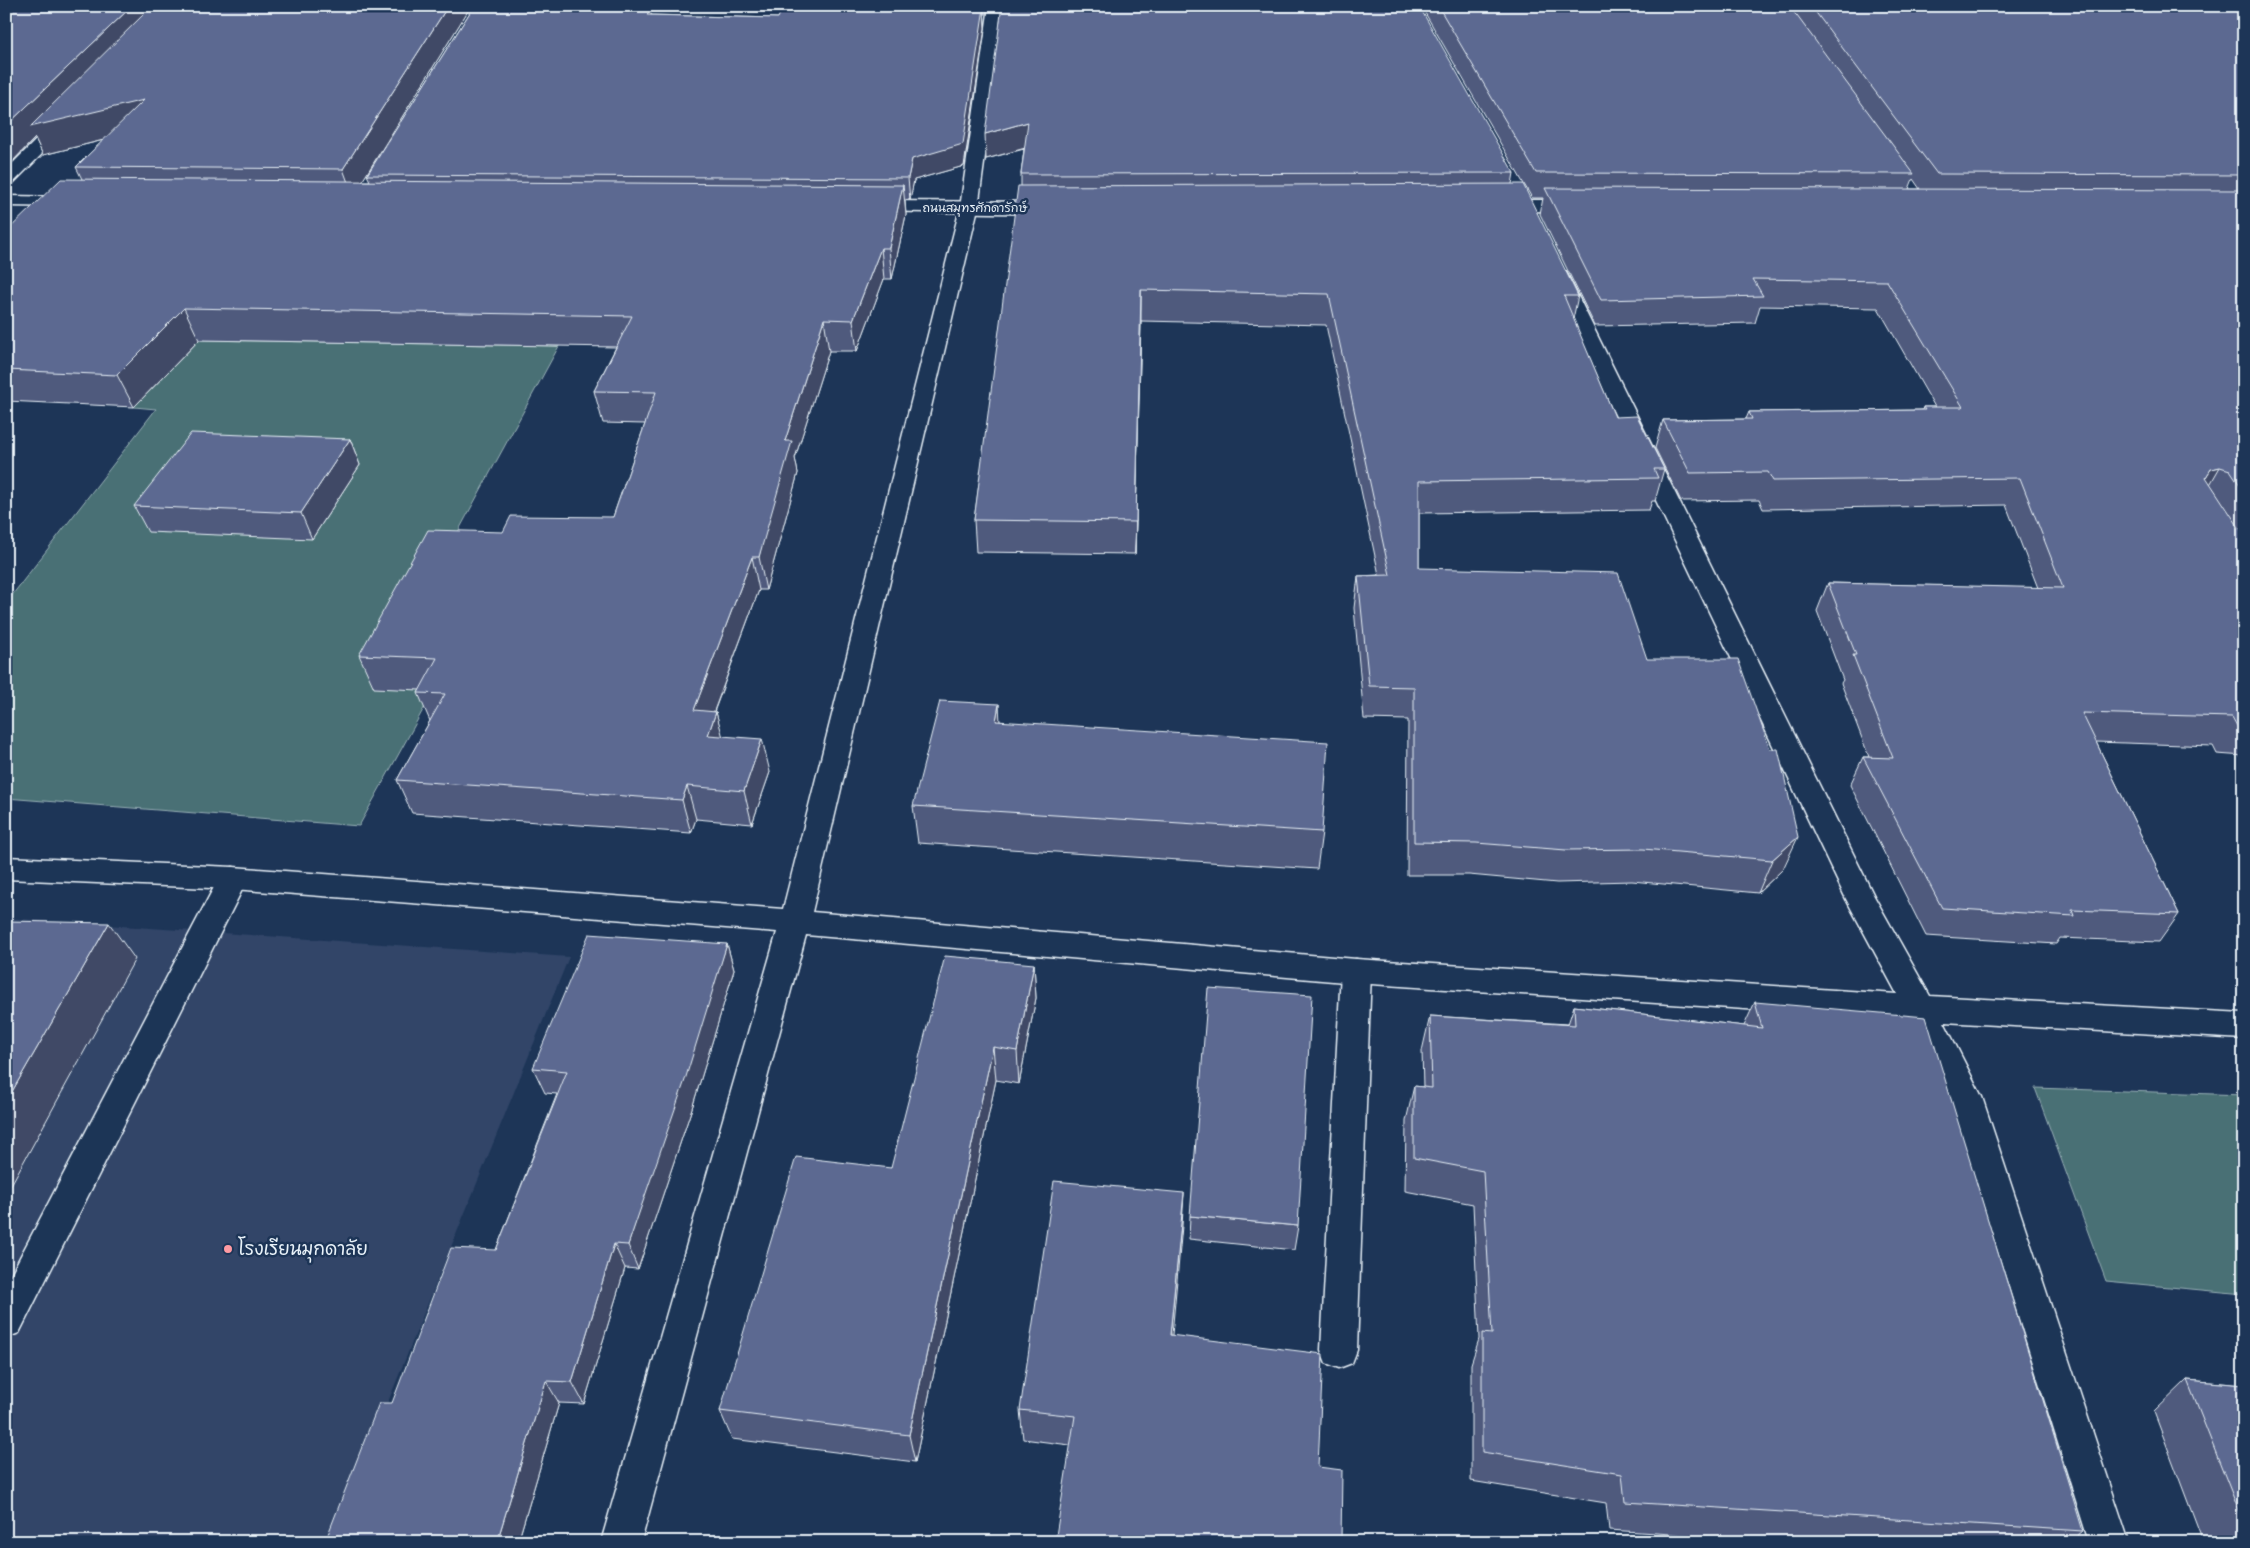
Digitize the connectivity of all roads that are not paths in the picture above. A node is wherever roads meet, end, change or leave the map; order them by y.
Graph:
1 (996, 14) edge
2 (975, 21) edge
3 (76, 111) edge
4 (6, 180) edge
5 (1520, 197) junction
6 (6, 201) edge
7 (94, 202) edge
8 (1476, 206) edge
9 (1595, 206) edge
10 (849, 207) edge
11 (969, 208) junction
12 (1068, 208) edge
13 (1538, 233) edge
14 (1552, 260) edge
15 (6, 868) edge
16 (233, 878) junction
17 (795, 922) junction
18 (1356, 971) junction
19 (1921, 1008) junction
20 (2244, 1026) edge
21 (6, 1321) edge
22 (1339, 1350) dead end
23 (621, 1542) edge
24 (2109, 1542) edge

1 - 2 street
1 - 11 street
3 - 4 street
5 - 8 street
5 - 9 street
5 - 13 street
6 - 7 street
10 - 11 street, ถนนสมุทรศักดารักษ์
11 - 12 street, ถนนสมุทรศักดารักษ์
11 - 17 street
14 - 19 street
15 - 16 street
16 - 17 street
16 - 21 street
17 - 18 street
17 - 23 street
18 - 19 street
18 - 22 street
19 - 20 street
19 - 24 street

